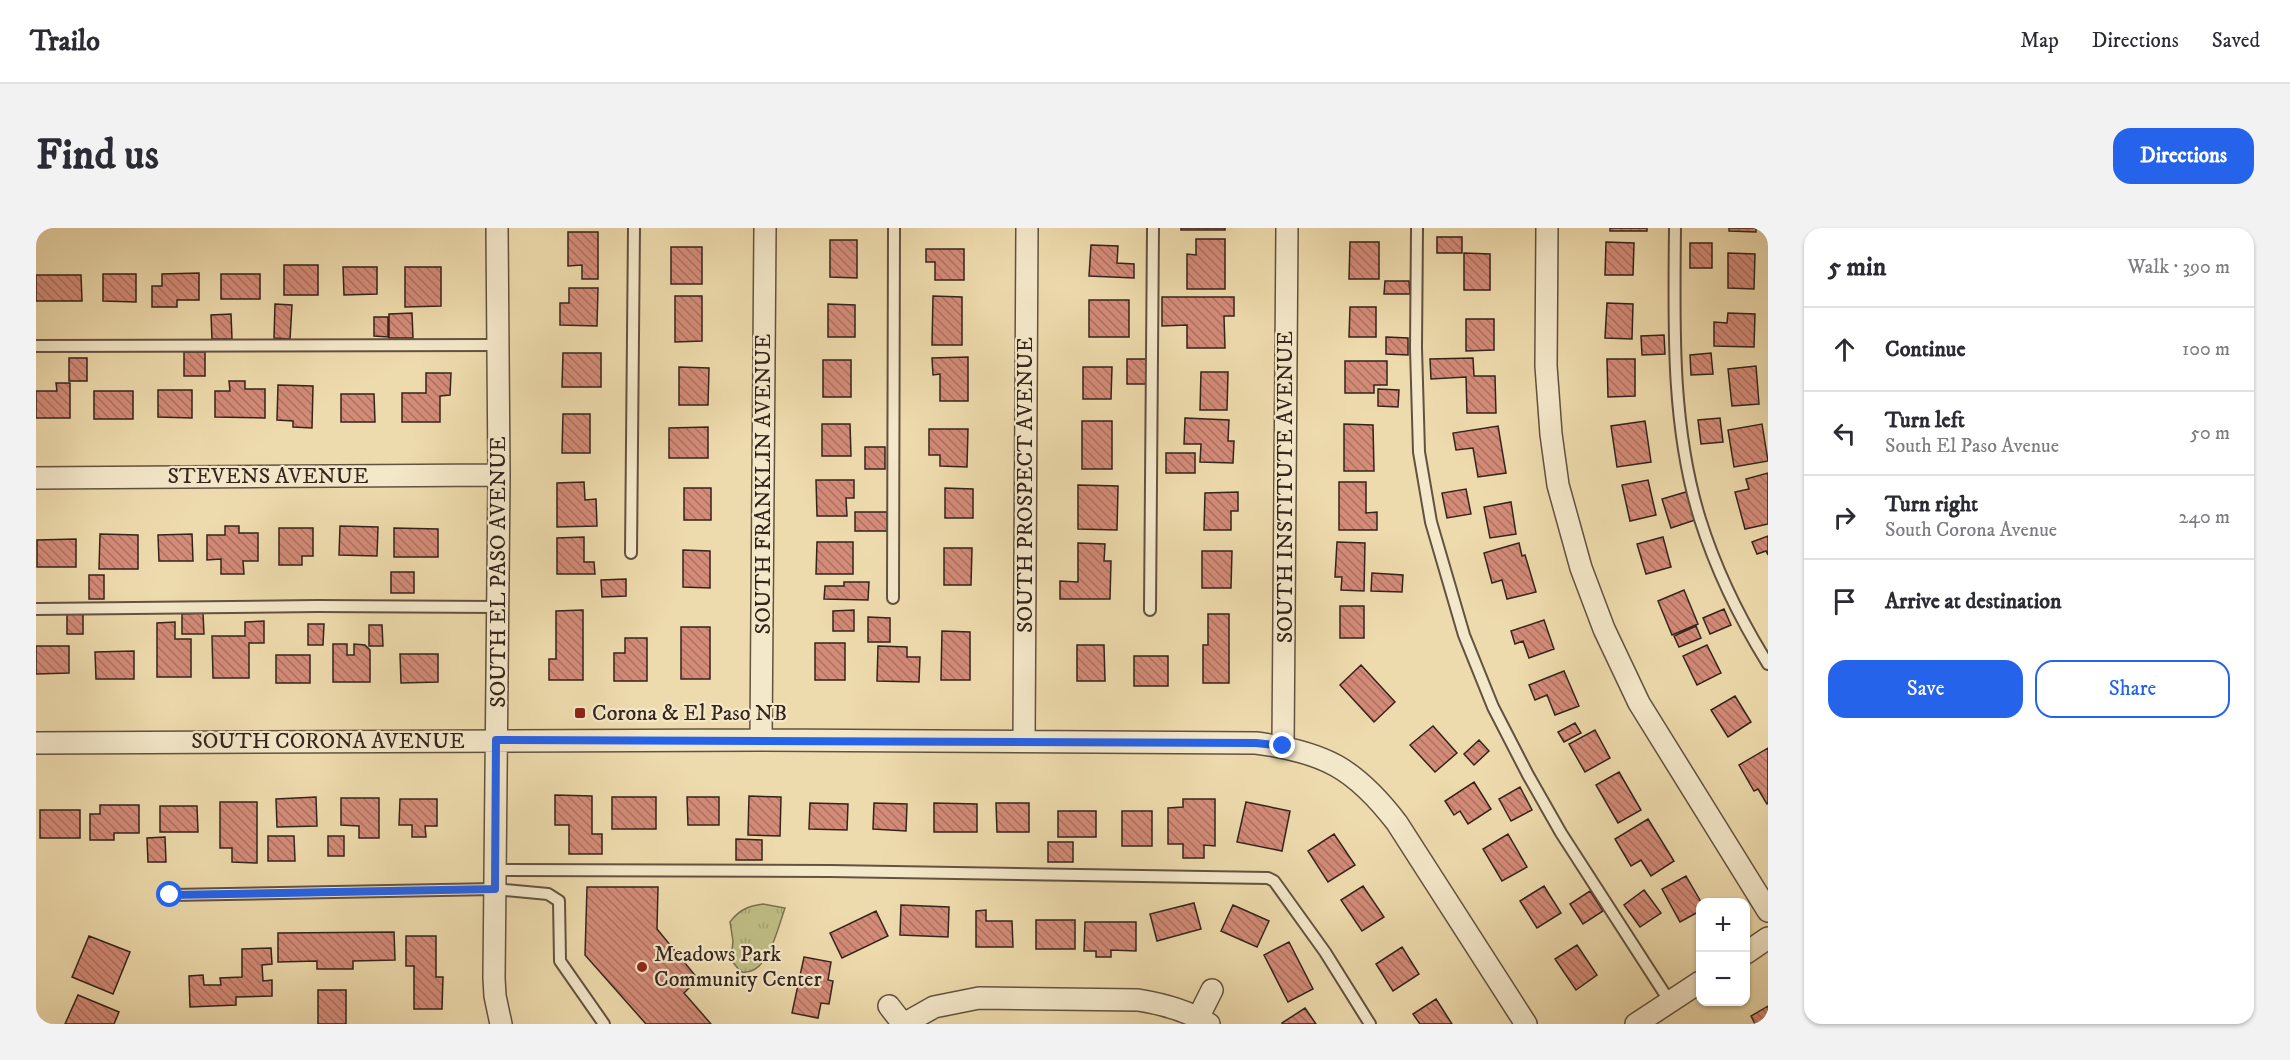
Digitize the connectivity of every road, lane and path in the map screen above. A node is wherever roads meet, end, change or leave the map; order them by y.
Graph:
1 (497, 228) edge
2 (634, 228) edge
3 (765, 228) edge
4 (894, 228) edge
5 (1027, 228) edge
6 (1153, 228) edge
7 (1287, 228) edge
8 (1417, 228) edge
9 (1547, 228) edge
10 (1676, 228) edge
11 (498, 345) junction
12 (36, 346) edge
13 (499, 475) junction
14 (36, 478) edge
15 (632, 553) dead end
16 (893, 598) dead end
17 (498, 607) junction
18 (36, 609) edge
19 (1150, 610) dead end
20 (1768, 664) edge
21 (496, 740) junction
22 (761, 740) junction
23 (1024, 741) junction
24 (36, 743) edge
25 (1283, 746) junction
26 (495, 880) junction
27 (170, 895) dead end
28 (1768, 911) edge
29 (1768, 938) edge
30 (1747, 952) edge
31 (1696, 985) edge
32 (1212, 990) dead end
33 (1670, 1002) junction
34 (889, 1006) dead end
35 (1203, 1021) edge
36 (501, 1024) edge
37 (604, 1024) edge
38 (904, 1024) edge
39 (1370, 1024) edge
40 (1526, 1024) edge
41 (1636, 1024) edge

1 - 11 street, SOUTH EL PASO AVENUE
2 - 15 lane
3 - 22 street, SOUTH FRANKLIN AVENUE
4 - 16 lane
5 - 23 street, SOUTH PROSPECT AVENUE
6 - 19 lane
7 - 25 street, SOUTH INSTITUTE AVENUE
8 - 33 lane
9 - 28 street
10 - 20 lane
11 - 12 lane
11 - 13 street, SOUTH EL PASO AVENUE
13 - 14 street, STEVENS AVENUE
13 - 17 street, SOUTH EL PASO AVENUE
17 - 18 lane
17 - 21 street, SOUTH EL PASO AVENUE
21 - 22 street, SOUTH CORONA AVENUE
21 - 24 street, SOUTH CORONA AVENUE
21 - 26 street, SOUTH EL PASO AVENUE
22 - 23 street, SOUTH CORONA AVENUE
23 - 25 street, SOUTH CORONA AVENUE
25 - 40 street, SOUTH CORONA AVENUE
26 - 27 lane
26 - 36 street, SOUTH EL PASO AVENUE
26 - 37 lane
26 - 39 lane
29 - 30 street
31 - 33 street
32 - 35 street
33 - 41 street
34 - 38 street
35 - 38 street

